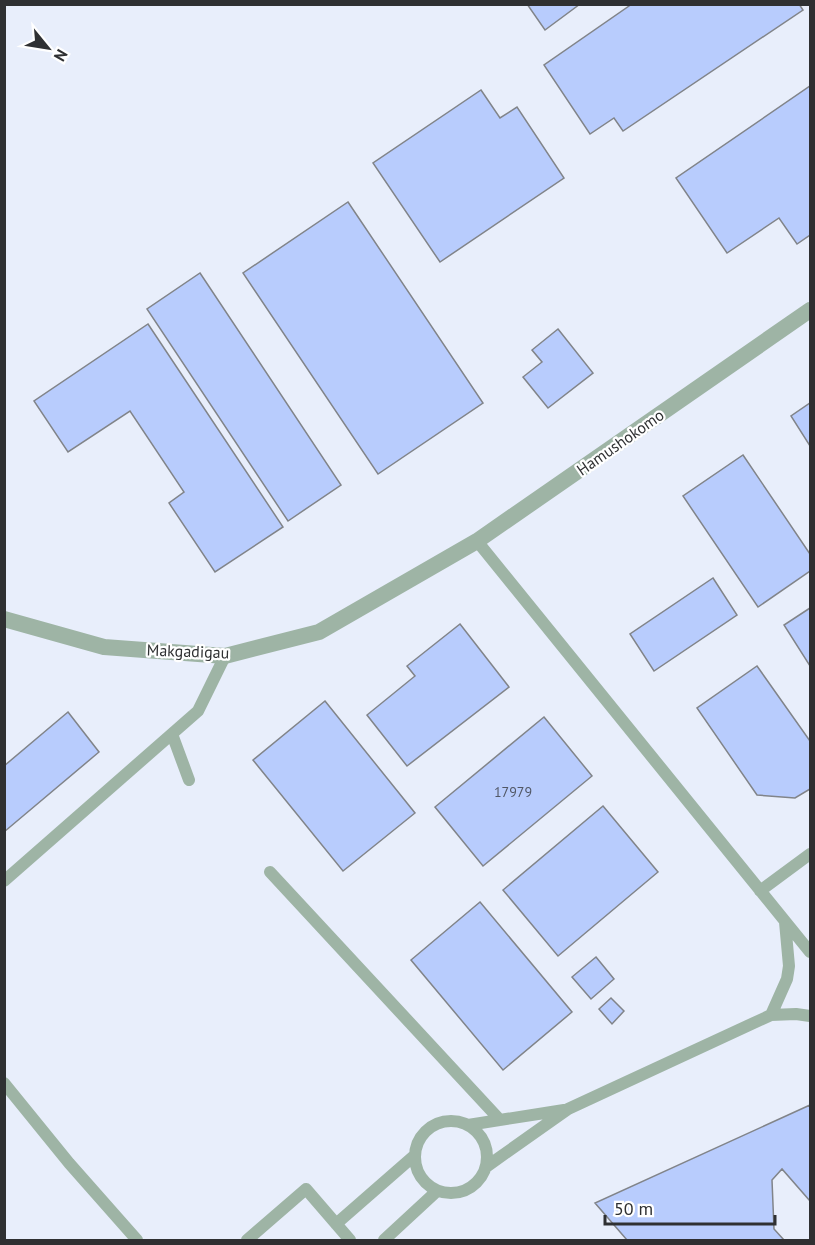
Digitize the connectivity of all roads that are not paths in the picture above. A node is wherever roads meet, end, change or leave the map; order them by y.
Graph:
1 (810, 310) edge
2 (477, 541) junction
3 (428, 570) joint
4 (4, 619) edge
5 (225, 656) junction
6 (172, 734) junction
7 (189, 780) dead end
8 (810, 854) edge
9 (270, 872) dead end
10 (4, 881) edge
11 (760, 891) junction
12 (785, 922) junction
13 (810, 952) edge
14 (771, 1015) junction
15 (810, 1016) edge
16 (4, 1083) edge
17 (568, 1109) junction
18 (500, 1120) junction
19 (468, 1125) junction
20 (415, 1155) junction
21 (486, 1167) junction
22 (437, 1191) junction
23 (336, 1224) junction
24 (137, 1240) edge
25 (247, 1240) edge
26 (350, 1240) edge
27 (384, 1240) edge

1 - 2 street, Hamushokomo
2 - 3 street, Hamushokomo
2 - 11 lane
3 - 5 street, Makgadigau
4 - 5 street, Makgadigau
5 - 6 lane
6 - 7 lane
6 - 10 lane
8 - 11 lane
9 - 18 lane
11 - 12 lane
12 - 13 lane
12 - 14 lane
14 - 15 lane
14 - 17 lane
16 - 24 lane
17 - 18 lane
17 - 21 lane
18 - 19 lane
19 - 20 lane
19 - 21 lane
20 - 22 lane
20 - 23 lane
21 - 22 lane
22 - 27 lane
23 - 25 lane
23 - 26 lane

